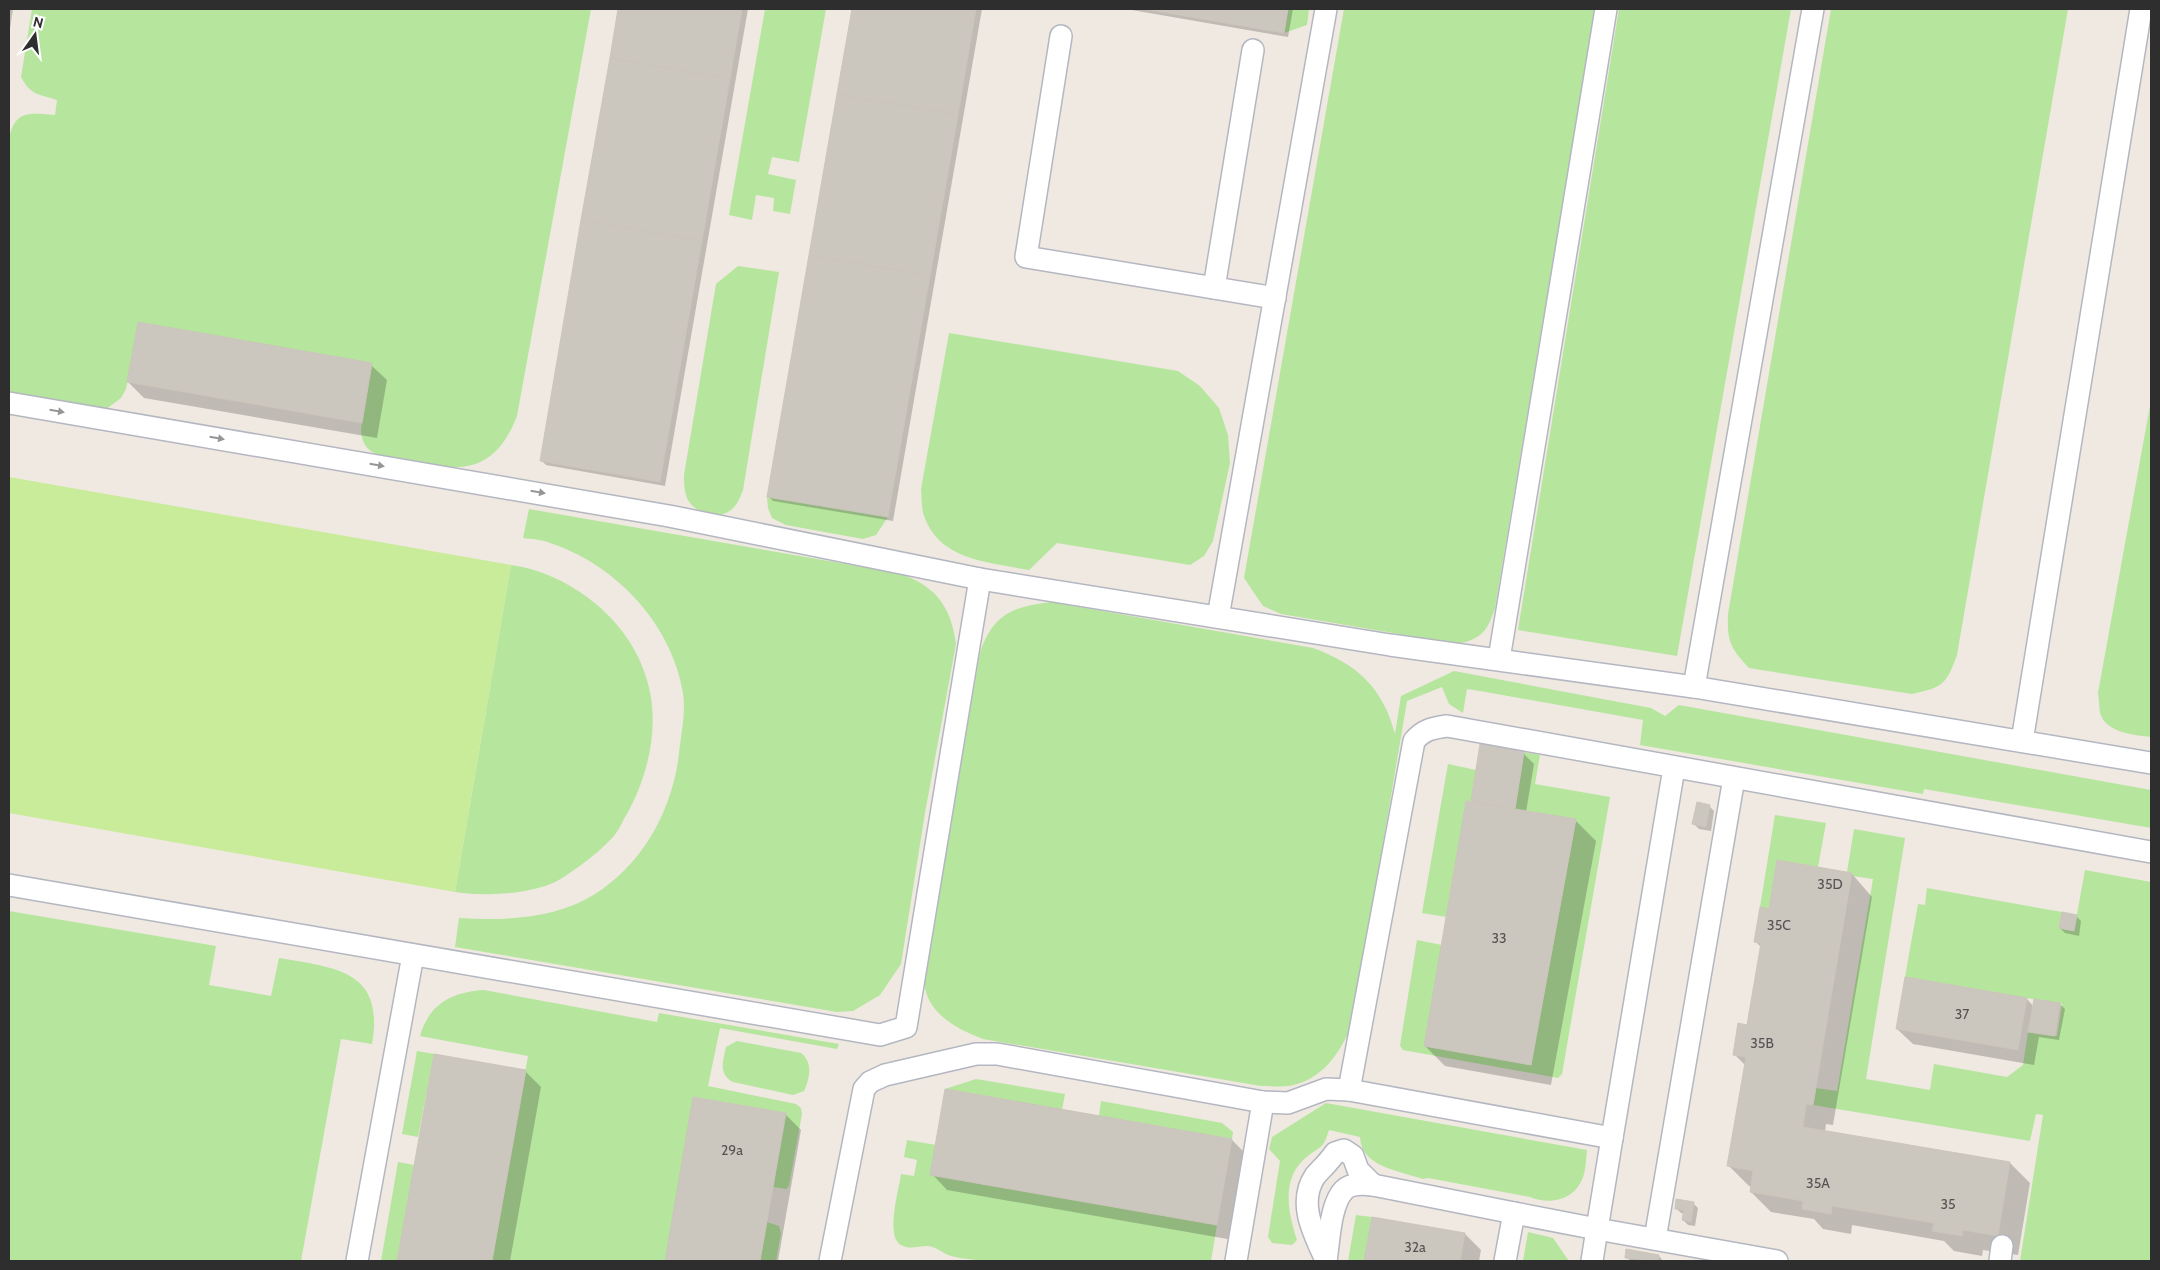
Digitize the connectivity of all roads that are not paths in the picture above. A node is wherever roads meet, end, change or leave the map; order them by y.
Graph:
1 (1326, 9) edge
2 (1606, 9) edge
3 (1813, 9) edge
4 (2141, 9) edge
5 (1061, 36) dead end
6 (1254, 50) dead end
7 (1214, 288) junction
8 (1275, 298) junction
9 (9, 403) edge
10 (980, 579) junction
11 (1218, 617) junction
12 (1499, 658) junction
13 (1694, 687) junction
14 (2022, 740) junction
15 (2151, 763) edge
16 (1674, 768) junction
17 (1734, 778) junction
18 (2151, 852) edge
19 (9, 885) edge
20 (413, 955) junction
21 (1349, 1090) junction
22 (1263, 1102) junction
23 (1612, 1138) junction
24 (1373, 1185) junction
25 (1514, 1213) junction
26 (1597, 1229) junction
27 (1655, 1240) junction
28 (1682, 1253) edge
29 (357, 1261) edge
30 (830, 1261) edge
31 (1236, 1261) edge
32 (1326, 1261) edge
33 (1505, 1261) edge
34 (1592, 1261) edge
35 (1777, 1261) edge

1 - 8 lane
2 - 12 lane
3 - 13 lane
4 - 14 lane
5 - 7 lane
6 - 7 lane
7 - 8 lane
8 - 11 lane
9 -> 10 lane
10 - 11 lane
10 - 20 lane
11 - 12 lane
12 - 13 lane
13 - 14 lane
14 - 15 lane
16 - 17 lane
16 - 21 lane
16 - 23 lane
17 - 18 lane
17 - 27 lane
19 - 20 lane
20 - 29 lane
21 - 22 lane
21 - 23 lane
22 - 30 lane
22 - 31 lane
23 - 26 lane
24 - 25 lane
24 - 32 lane
24 - 32 lane
25 - 26 lane
25 - 33 lane
26 - 27 lane
26 - 34 lane
27 - 28 lane
28 - 35 lane

